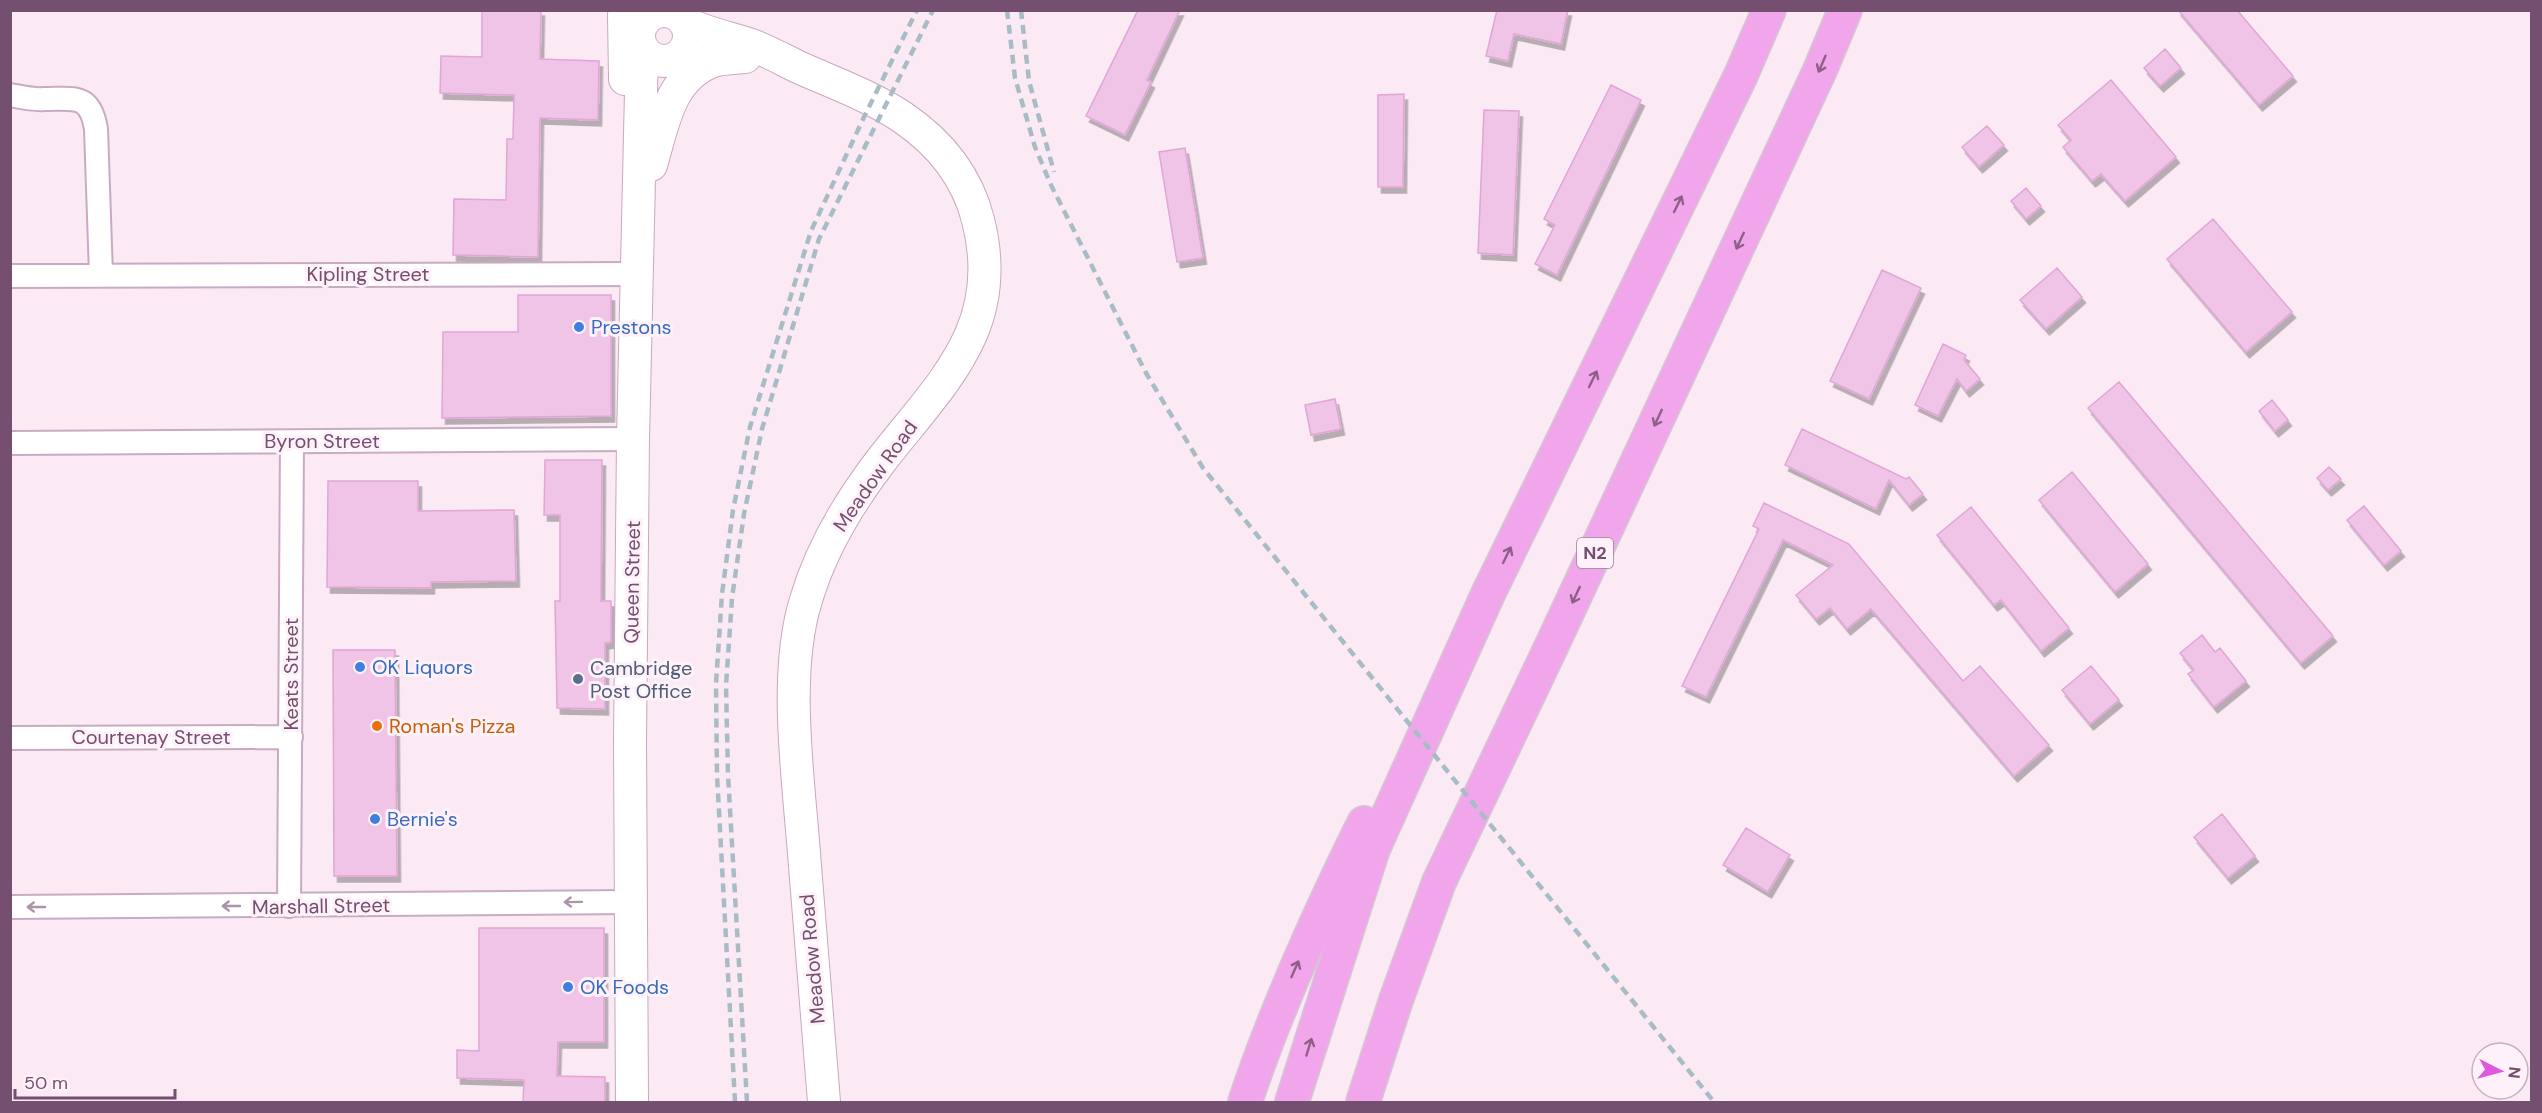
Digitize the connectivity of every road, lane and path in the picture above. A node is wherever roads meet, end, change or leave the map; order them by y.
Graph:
1 (1769, 10) edge
2 (1845, 10) edge
3 (662, 24) edge
4 (740, 48) junction
5 (10, 95) edge
6 (638, 206) junction
7 (636, 274) junction
8 (101, 275) junction
9 (10, 276) edge
10 (633, 439) junction
11 (292, 442) junction
12 (10, 443) edge
13 (1488, 594) junction
14 (1552, 645) junction
15 (291, 737) junction
16 (10, 738) edge
17 (631, 902) junction
18 (289, 906) junction
19 (10, 907) edge
20 (632, 1102) edge
21 (824, 1102) edge
22 (1245, 1102) edge
23 (1292, 1102) edge
24 (1363, 1102) edge
25 (1383, 1102) edge

13 -> 1 highway
2 -> 14 highway, N2
3 - 4 main road, Meadow Road
3 - 6 main road, Queen Street
3 - 6 main road
4 - 6 main road
4 - 21 main road, Meadow Road
5 - 8 street
6 - 7 main road, Queen Street
7 - 8 street, Kipling Street
7 - 10 main road, Queen Street
8 - 9 street, Kipling Street
10 - 11 street, Byron Street
10 - 17 main road, Queen Street
11 - 12 street, Byron Street
11 - 15 street, Keats Street
22 -> 13 highway
23 -> 13 highway
14 - 24 highway, N2
14 - 25 highway
15 - 16 street, Courtenay Street
15 - 18 street, Keats Street
17 -> 18 street, Marshall Street
17 - 20 main road, Queen Street
18 -> 19 street, Marshall Street

